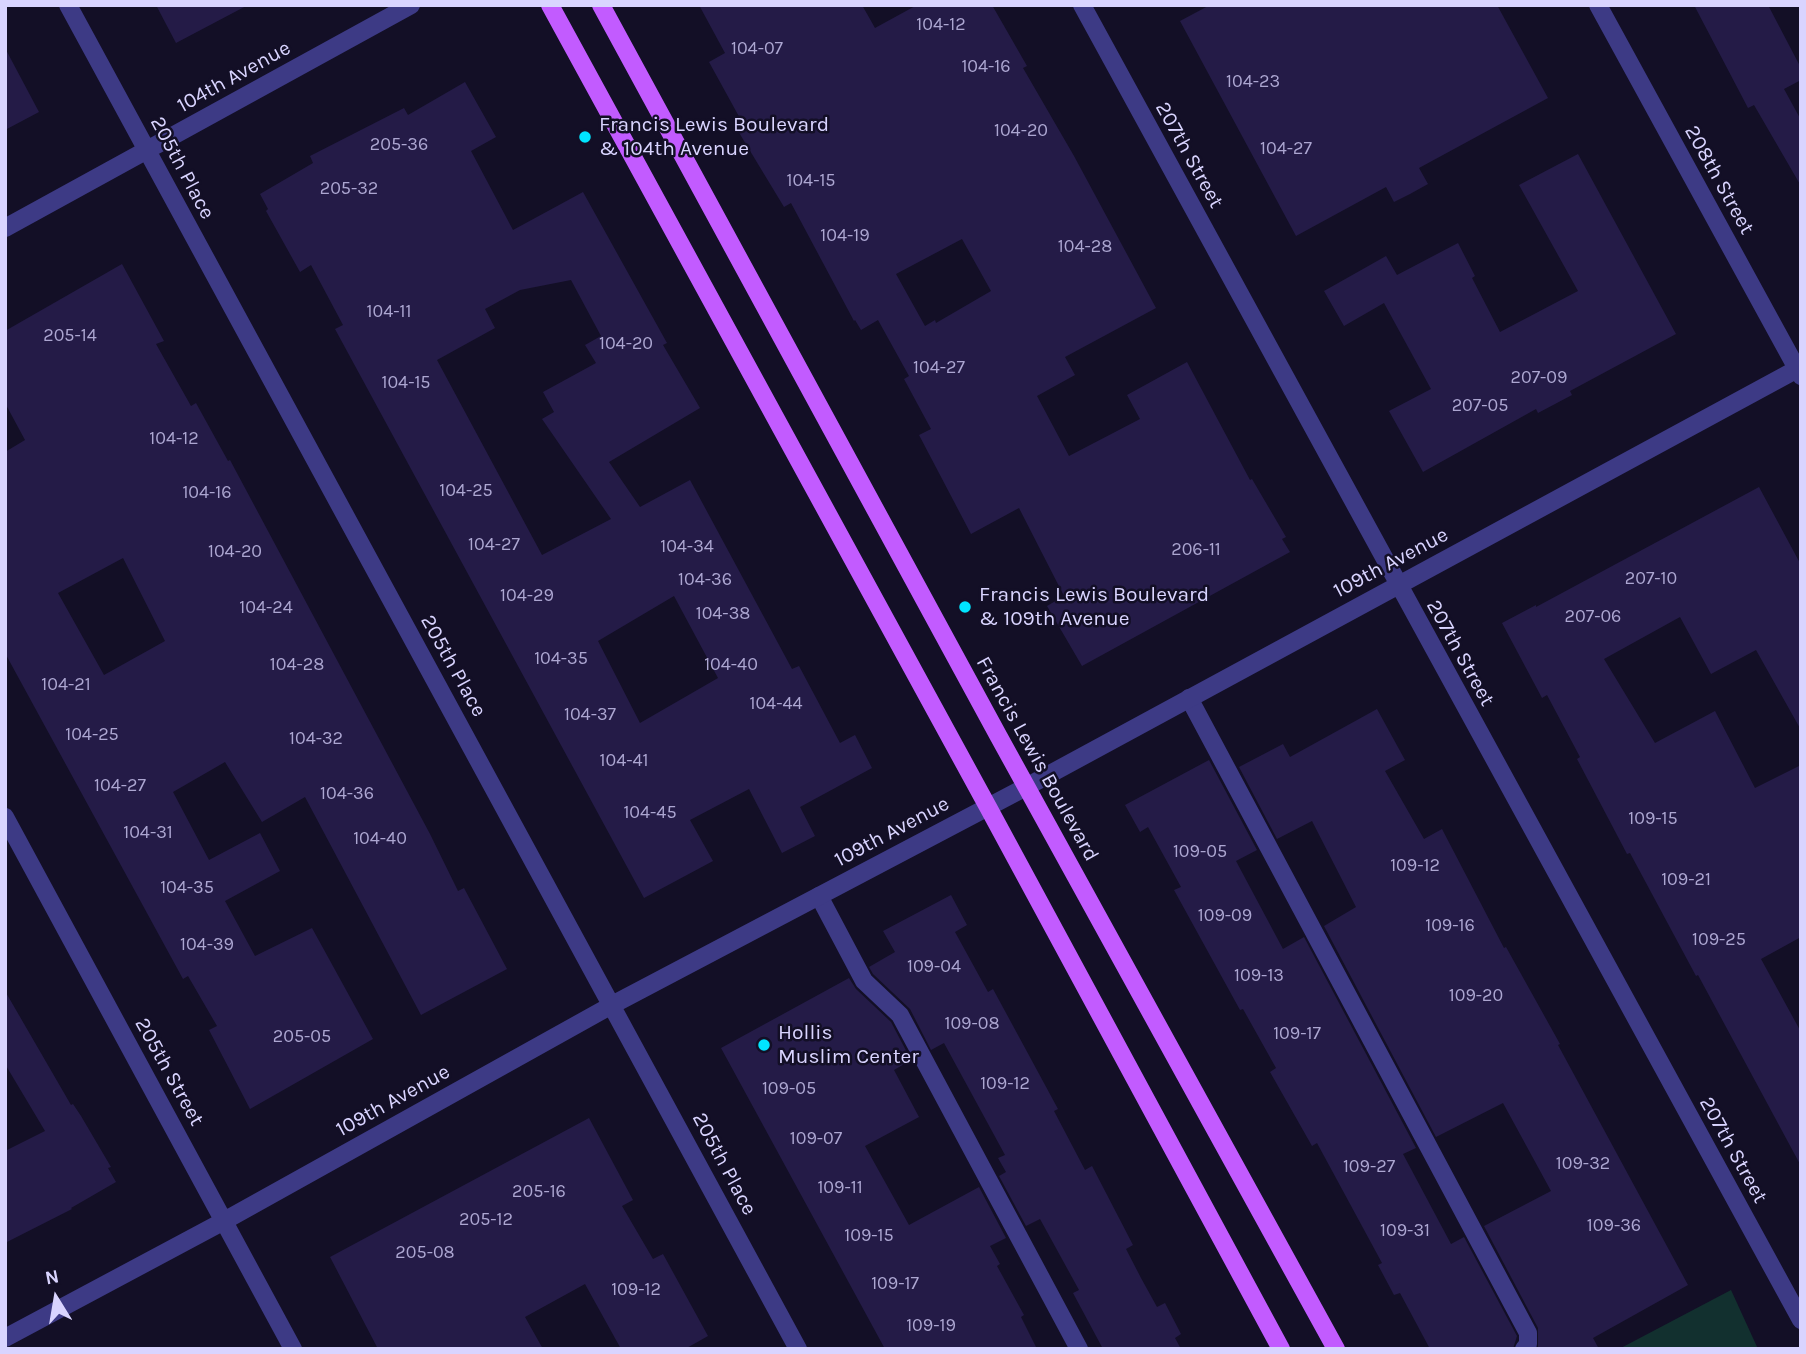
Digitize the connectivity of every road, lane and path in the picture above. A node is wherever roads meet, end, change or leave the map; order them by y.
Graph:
1 (68, 5) edge
2 (411, 5) edge
3 (550, 5) edge
4 (601, 5) edge
5 (1082, 5) edge
6 (1598, 5) edge
7 (147, 151) junction
8 (5, 228) edge
9 (1799, 371) edge
10 (1398, 586) junction
11 (1189, 698) junction
12 (1026, 787) junction
13 (989, 807) junction
14 (5, 817) edge
15 (819, 896) junction
16 (612, 1005) junction
17 (224, 1221) junction
18 (1801, 1320) edge
19 (5, 1338) edge
20 (293, 1349) edge
21 (798, 1349) edge
22 (1079, 1349) edge
23 (1281, 1349) edge
24 (1336, 1349) edge
25 (1524, 1349) edge

1 - 7 street, 205th Place
2 - 7 street, 104th Avenue
3 - 13 main road
4 - 12 main road, Francis Lewis Boulevard
5 - 10 street, 207th Street
6 - 9 street, 208th Street
7 - 8 street, 104th Avenue
7 - 16 street, 205th Place
9 - 10 street, 109th Avenue
10 - 11 street, 109th Avenue
10 - 18 street, 207th Street
11 - 12 street, 109th Avenue
11 - 25 street
12 - 13 street, 109th Avenue
12 - 24 main road, Francis Lewis Boulevard
13 - 15 street, 109th Avenue
13 - 23 main road
14 - 17 street, 205th Street
15 - 16 street, 109th Avenue
15 - 22 street
16 - 17 street, 109th Avenue
16 - 21 street, 205th Place
17 - 19 street, 109th Avenue
17 - 20 street, 205th Street

